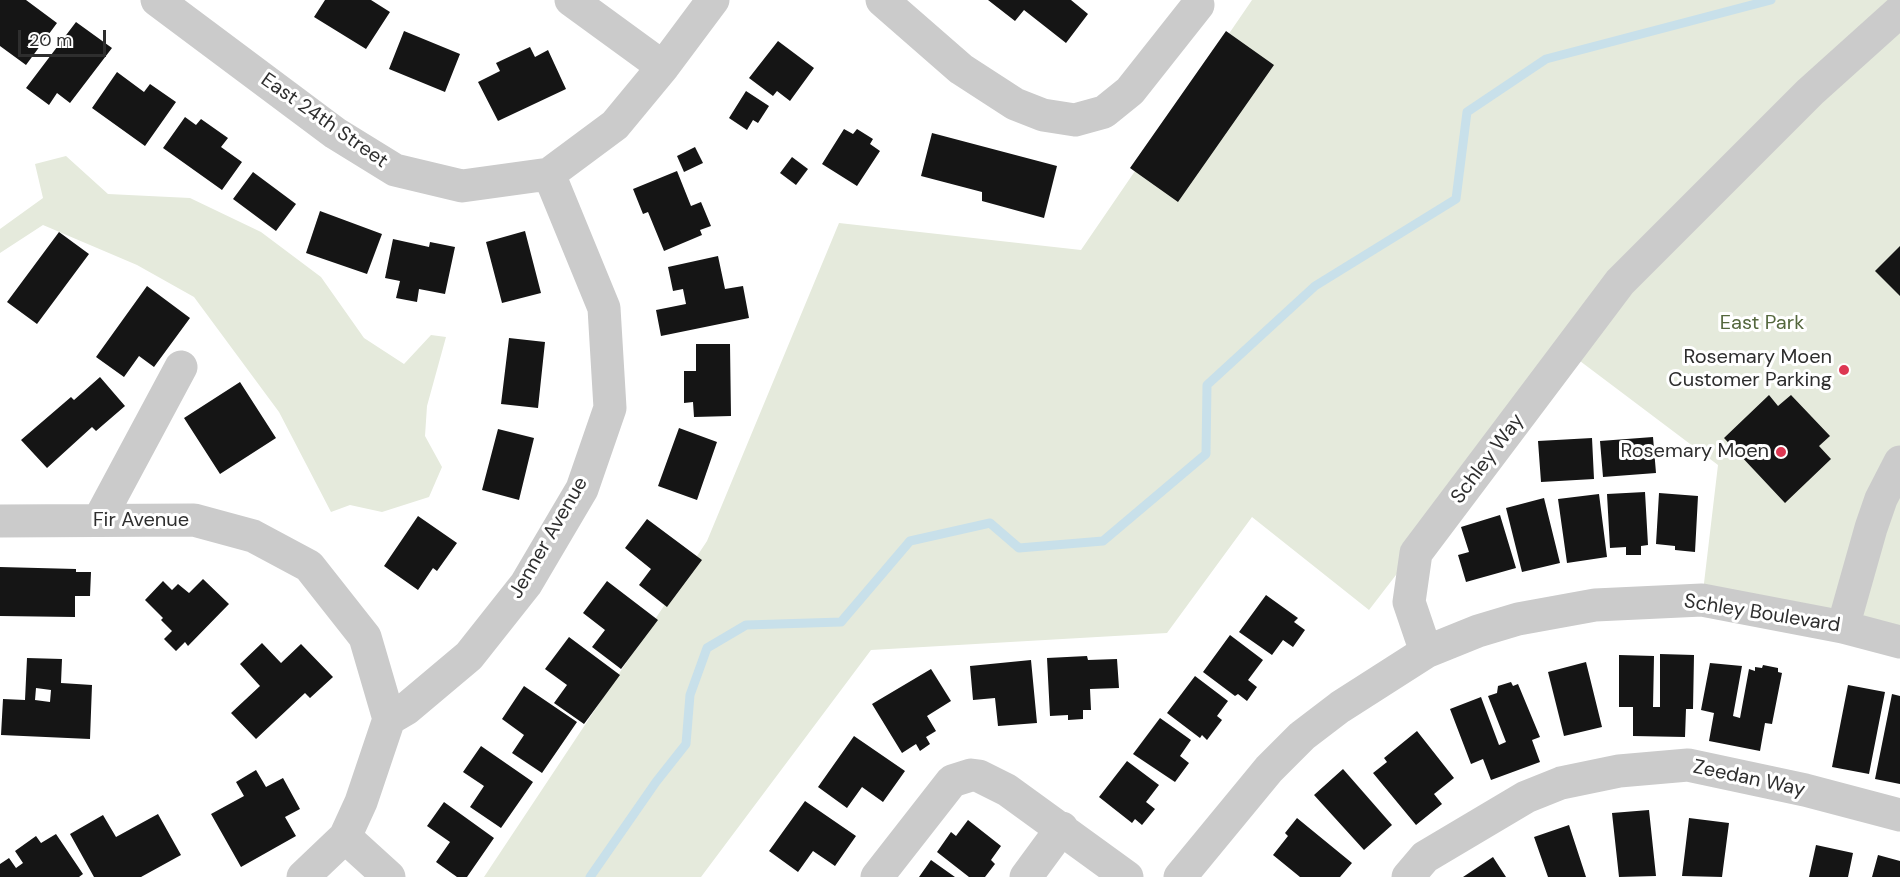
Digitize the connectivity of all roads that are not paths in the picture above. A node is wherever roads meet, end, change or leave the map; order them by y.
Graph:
1 (157, 0) edge
2 (571, 0) edge
3 (713, 0) edge
4 (882, 0) edge
5 (1198, 5) dead end
6 (1900, 11) edge
7 (663, 67) junction
8 (549, 174) junction
9 (182, 367) dead end
10 (1900, 462) edge
11 (99, 520) junction
12 (0, 521) edge
13 (1843, 627) junction
14 (1900, 642) edge
15 (1426, 652) junction
16 (389, 719) junction
17 (1900, 815) edge
18 (1062, 828) junction
19 (345, 837) junction
20 (303, 877) edge
21 (389, 877) edge
22 (877, 877) edge
23 (1026, 877) edge
24 (1127, 877) edge
25 (1180, 877) edge
26 (1408, 877) edge

1 - 8 street, East 24th Street
2 - 7 street
3 - 7 street
4 - 5 street
6 - 15 street, Schley Way
7 - 8 street
8 - 16 street, Jenner Avenue
9 - 11 street
10 - 13 street
11 - 12 street, Fir Avenue
11 - 16 street, Fir Avenue
13 - 14 street, Schley Boulevard
13 - 15 street, Schley Boulevard
15 - 25 street, Schley Boulevard
16 - 19 street
17 - 26 street, Zeedan Way
18 - 22 street
18 - 23 street
18 - 24 street
19 - 20 street
19 - 21 street

